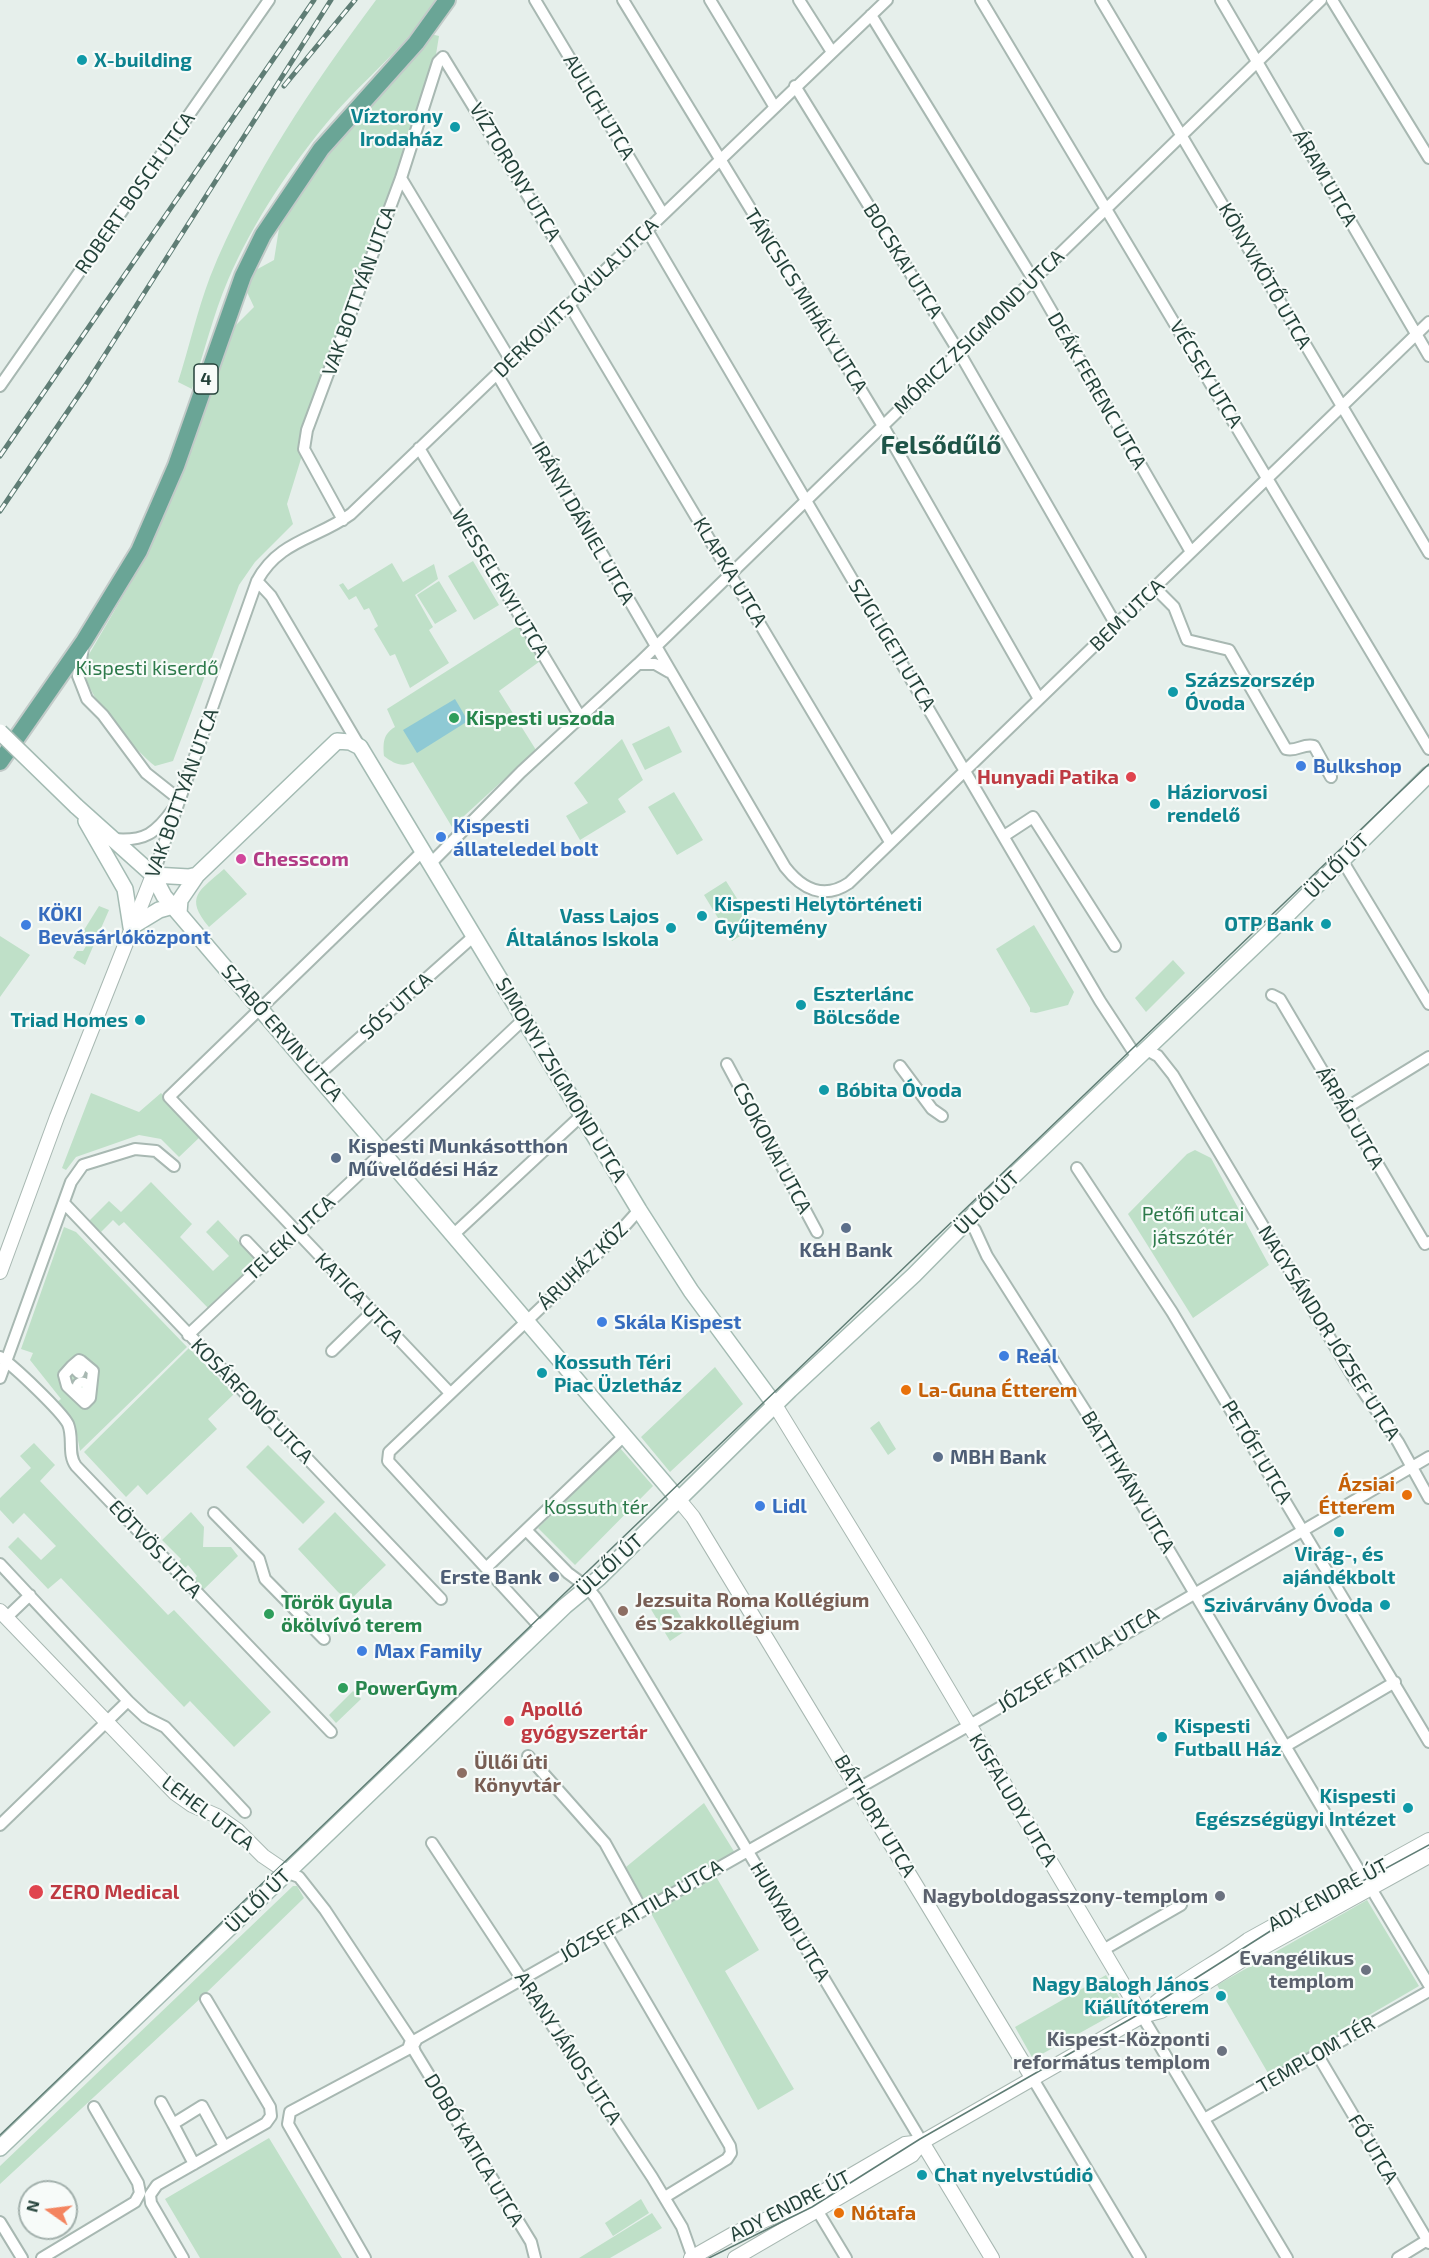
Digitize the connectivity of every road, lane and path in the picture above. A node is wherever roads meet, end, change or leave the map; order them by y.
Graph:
1 (269, 0) edge
2 (447, 0) edge
3 (535, 0) edge
4 (623, 0) edge
5 (710, 0) edge
6 (799, 0) edge
7 (886, 0) edge
8 (981, 0) edge
9 (1101, 0) edge
10 (1221, 0) edge
11 (1322, 0) edge
12 (1332, 0) edge
13 (871, 15) junction
14 (832, 52) junction
15 (442, 57) joint
16 (1257, 62) junction
17 (795, 86) junction
18 (774, 106) junction
19 (1182, 135) junction
20 (1429, 158) edge
21 (719, 159) junction
22 (401, 178) junction
23 (1106, 209) junction
24 (663, 214) junction
25 (646, 230) junction
26 (1033, 279) junction
27 (585, 289) junction
28 (569, 304) junction
29 (1429, 322) edge
30 (1416, 334) junction
31 (959, 352) junction
32 (1429, 356) edge
33 (511, 361) junction
34 (497, 374) junction
35 (0, 386) edge
36 (1341, 407) junction
37 (883, 426) junction
38 (419, 448) junction
39 (1268, 478) junction
40 (806, 500) junction
41 (343, 520) junction
42 (1191, 552) junction
43 (1429, 553) edge
44 (731, 574) junction
45 (257, 581) junction
46 (1155, 588) junction
47 (1116, 625) junction
48 (84, 641) junction
49 (655, 647) junction
50 (638, 664) junction
51 (669, 672) junction
52 (1039, 699) junction
53 (581, 718) junction
54 (0, 732) edge
55 (360, 747) junction
56 (1429, 749) edge
57 (0, 762) edge
58 (966, 771) junction
59 (1429, 774) edge
60 (1331, 777) dead end
61 (180, 800) junction
62 (79, 810) junction
63 (1004, 836) junction
64 (109, 838) junction
65 (890, 842) junction
66 (426, 857) junction
67 (1342, 860) junction
68 (153, 875) junction
69 (197, 875) junction
70 (816, 892) joint
71 (176, 910) junction
72 (131, 927) junction
73 (474, 936) junction
74 (1115, 946) dead end
75 (1272, 995) dead end
76 (1429, 1004) edge
77 (260, 1008) junction
78 (524, 1019) junction
79 (1142, 1055) junction
80 (1429, 1057) edge
81 (727, 1064) dead end
82 (900, 1066) dead end
83 (318, 1075) junction
84 (169, 1096) joint
85 (1346, 1108) junction
86 (582, 1115) junction
87 (942, 1116) dead end
88 (383, 1151) junction
89 (174, 1166) dead end
90 (1077, 1168) dead end
91 (64, 1203) junction
92 (639, 1210) junction
93 (967, 1221) junction
94 (296, 1232) junction
95 (817, 1232) dead end
96 (453, 1235) junction
97 (246, 1241) dead end
98 (1427, 1243) edge
99 (265, 1260) junction
100 (0, 1272) edge
101 (372, 1312) junction
102 (526, 1321) junction
103 (188, 1335) junction
104 (332, 1351) dead end
105 (3, 1359) edge
106 (93, 1376) joint
107 (0, 1378) edge
108 (450, 1393) junction
109 (775, 1406) junction
110 (624, 1436) junction
111 (1429, 1457) edge
112 (1410, 1468) junction
113 (1429, 1498) edge
114 (679, 1500) junction
115 (214, 1513) dead end
116 (527, 1531) junction
117 (1304, 1531) junction
118 (0, 1564) edge
119 (486, 1568) junction
120 (587, 1587) junction
121 (1193, 1592) junction
122 (30, 1595) junction
123 (441, 1599) dead end
124 (3, 1615) edge
125 (541, 1628) junction
126 (324, 1639) dead end
127 (1395, 1682) junction
128 (128, 1701) junction
129 (107, 1722) junction
130 (968, 1726) junction
131 (331, 1732) dead end
132 (1429, 1742) edge
133 (1286, 1746) junction
134 (528, 1756) dead end
135 (858, 1789) junction
136 (245, 1812) dead end
137 (0, 1825) edge
138 (1429, 1840) edge
139 (432, 1844) dead end
140 (748, 1849) junction
141 (1429, 1856) edge
142 (288, 1873) junction
143 (1363, 1877) junction
144 (1375, 1895) dead end
145 (1181, 1905) dead end
146 (642, 1911) junction
147 (605, 1932) junction
148 (1103, 1950) junction
149 (522, 1979) junction
150 (1429, 1985) edge
151 (1429, 1991) edge
152 (206, 2000) dead end
153 (1142, 2016) junction
154 (413, 2041) junction
155 (1317, 2054) junction
156 (1033, 2079) junction
157 (161, 2102) dead end
158 (93, 2107) dead end
159 (1204, 2119) junction
160 (173, 2124) junction
161 (922, 2142) junction
162 (224, 2146) junction
163 (0, 2148) edge
164 (194, 2163) junction
165 (145, 2194) junction
166 (665, 2197) junction
167 (802, 2204) junction
168 (817, 2210) junction
169 (0, 2222) edge
170 (1428, 2241) edge
171 (22, 2258) edge
172 (42, 2258) edge
173 (183, 2258) edge
174 (365, 2258) edge
175 (535, 2258) edge
176 (692, 2258) edge
177 (735, 2258) edge
178 (846, 2258) edge
179 (992, 2258) edge
180 (1140, 2258) edge
181 (1287, 2258) edge
182 (1398, 2258) edge

1 - 35 street, ROBERT BOSCH UTCA
2 - 48 main road, 4
3 - 24 street, AULICH UTCA
4 - 21 street, TÁNCSICS MIHÁLY UTCA
5 - 18 street
6 - 14 street
7 - 13 street, DERKOVITS GYULA UTCA
8 - 23 street, VÉCSEY UTCA
9 - 19 street, KÖNYVKÖTŐ UTCA
10 - 16 street, ÁRAM UTCA
11 - 16 street, MÓRICZ ZSIGMOND UTCA
12 - 20 street
13 - 14 street, DERKOVITS GYULA UTCA
13 - 26 street, DEÁK FERENC UTCA
14 - 17 street, DERKOVITS GYULA UTCA
15 - 22 street, VAK BOTTYÁN UTCA
15 - 27 street, VÍZTORONY UTCA
16 - 19 street, MÓRICZ ZSIGMOND UTCA
16 - 30 street, ÁRAM UTCA
17 - 18 street, DERKOVITS GYULA UTCA
17 - 31 street, BOCSKAI UTCA
18 - 21 street, DERKOVITS GYULA UTCA
19 - 23 street, MÓRICZ ZSIGMOND UTCA
19 - 36 street, KÖNYVKÖTŐ UTCA
21 - 24 street, DERKOVITS GYULA UTCA
21 - 37 street, TÁNCSICS MIHÁLY UTCA
22 - 33 street
22 - 41 street, VAK BOTTYÁN UTCA
23 - 26 street, MÓRICZ ZSIGMOND UTCA
23 - 39 street, VÉCSEY UTCA
24 - 25 street, DERKOVITS GYULA UTCA
25 - 27 street, DERKOVITS GYULA UTCA
25 - 40 street, SZIGLIGETI UTCA
26 - 31 street, MÓRICZ ZSIGMOND UTCA
26 - 42 street, DEÁK FERENC UTCA
27 - 28 street, DERKOVITS GYULA UTCA
28 - 33 street, DERKOVITS GYULA UTCA
28 - 44 street, KLAPKA UTCA
29 - 30 street, BEM UTCA
30 - 32 street, ÁRAM UTCA
30 - 36 street, BEM UTCA
31 - 37 street, MÓRICZ ZSIGMOND UTCA
31 - 47 street, BOCSKAI UTCA
33 - 34 street, DERKOVITS GYULA UTCA
34 - 38 street, DERKOVITS GYULA UTCA
34 - 49 street, IRÁNYI DÁNIEL UTCA
36 - 39 street, BEM UTCA
36 - 43 street, KÖNYVKÖTŐ UTCA
37 - 40 street, MÓRICZ ZSIGMOND UTCA
37 - 52 street, TÁNCSICS MIHÁLY UTCA
38 - 41 street, DERKOVITS GYULA UTCA
38 - 53 street, WESSELÉNYI UTCA
39 - 42 street, BEM UTCA
39 - 56 street, VÉCSEY UTCA
40 - 44 street, MÓRICZ ZSIGMOND UTCA
40 - 58 street, SZIGLIGETI UTCA
41 - 45 street, DERKOVITS GYULA UTCA
42 - 46 street, BEM UTCA
44 - 49 street, MÓRICZ ZSIGMOND UTCA
44 - 65 street, KLAPKA UTCA
45 - 55 street, SIMONYI ZSIGMOND UTCA
45 - 61 street, VAK BOTTYÁN UTCA
46 - 47 street, BEM UTCA
46 - 60 street
47 - 52 street, BEM UTCA
48 - 57 main road, 4
48 - 61 street
49 - 50 street, MÓRICZ ZSIGMOND UTCA
49 - 51 street, IRÁNYI DÁNIEL UTCA
50 - 51 street
50 - 53 street, MÓRICZ ZSIGMOND UTCA
51 - 70 street, IRÁNYI DÁNIEL UTCA
52 - 58 street, BEM UTCA
53 - 66 street, MÓRICZ ZSIGMOND UTCA
54 - 62 main road, SZABÓ ERVIN UTCA, bridge
55 - 66 main road, SIMONYI ZSIGMOND UTCA
55 - 69 main road
58 - 63 street, SZIGLIGETI UTCA
58 - 65 street, BEM UTCA
59 - 67 main road, ÜLLŐI ÚT
61 - 64 street
61 - 68 street, VAK BOTTYÁN UTCA
62 - 64 main road, SZABÓ ERVIN UTCA
62 - 72 main road
63 - 74 street
63 - 79 street, SZIGLIGETI UTCA
64 - 68 main road, SZABÓ ERVIN UTCA
65 - 70 street, BEM UTCA
66 - 73 main road, SIMONYI ZSIGMOND UTCA
66 - 77 street, MÓRICZ ZSIGMOND UTCA
67 - 76 street
67 - 79 main road, ÜLLŐI ÚT
68 - 69 main road
68 - 71 main road, SZABÓ ERVIN UTCA
68 - 72 street, VAK BOTTYÁN UTCA
69 - 71 main road
71 - 72 main road
71 - 77 main road, SZABÓ ERVIN UTCA
72 - 100 street, VAK BOTTYÁN UTCA
73 - 78 main road, SIMONYI ZSIGMOND UTCA
73 - 83 street, SÓS UTCA
75 - 85 street, ÁRPÁD UTCA
77 - 83 main road, SZABÓ ERVIN UTCA
77 - 84 street, MÓRICZ ZSIGMOND UTCA
78 - 86 main road, SIMONYI ZSIGMOND UTCA
78 - 88 street, TELEKI UTCA
79 - 93 main road, ÜLLŐI ÚT
79 - 112 street, NAGYSÁNDOR JÓZSEF UTCA
80 - 85 street
81 - 95 street, CSOKONAI UTCA
82 - 87 street
83 - 88 main road, SZABÓ ERVIN UTCA
84 - 94 street, KATICA UTCA
85 - 98 street, ÁRPÁD UTCA
86 - 92 main road, SIMONYI ZSIGMOND UTCA
86 - 96 street
88 - 94 street, TELEKI UTCA
88 - 96 main road, SZABÓ ERVIN UTCA
89 - 91 street
90 - 117 street, PETŐFI UTCA
91 - 103 street, KOSÁRFONÓ UTCA
91 - 105 street
92 - 102 street, ÁRUHÁZ KÖZ
92 - 109 main road, SIMONYI ZSIGMOND UTCA
93 - 109 main road, ÜLLŐI ÚT
93 - 121 street, BATTHYÁNY UTCA
94 - 99 street, TELEKI UTCA
94 - 101 street, KATICA UTCA
96 - 102 main road, SZABÓ ERVIN UTCA
97 - 99 street
99 - 103 street, TELEKI UTCA
101 - 104 street
101 - 108 street, KATICA UTCA
102 - 108 street
102 - 110 main road
103 - 123 street, KOSÁRFONÓ UTCA
105 - 107 street
105 - 131 street, EÖTVÖS UTCA
106 - 106 street
108 - 119 street
109 - 114 main road, ÜLLŐI ÚT
109 - 130 street, KISFALUDY UTCA
110 - 114 main road
110 - 116 street
111 - 112 street, JÓZSEF ATTILA UTCA
112 - 113 street, NAGYSÁNDOR JÓZSEF UTCA
112 - 117 street, JÓZSEF ATTILA UTCA
114 - 120 main road, ÜLLŐI ÚT
114 - 135 street, BÁTHORY UTCA
115 - 126 street
116 - 119 street
116 - 120 street
117 - 121 street, JÓZSEF ATTILA UTCA
117 - 127 street, PETŐFI UTCA
118 - 122 street, LEHEL UTCA
119 - 125 street
120 - 125 main road, ÜLLŐI ÚT
120 - 140 street, HUNYADI UTCA
121 - 130 street, JÓZSEF ATTILA UTCA
121 - 133 street, BATTHYÁNY UTCA
122 - 124 street, LEHEL UTCA
122 - 128 street, LEHEL UTCA
124 - 129 street, LEHEL UTCA
125 - 142 main road, ÜLLŐI ÚT
127 - 132 street, PETŐFI UTCA
127 - 133 street
128 - 129 street
128 - 136 street, LEHEL UTCA
129 - 137 street
129 - 142 street, LEHEL UTCA
130 - 135 street, JÓZSEF ATTILA UTCA
130 - 148 street, KISFALUDY UTCA
133 - 143 street, BATTHYÁNY UTCA
134 - 146 street
135 - 140 street, JÓZSEF ATTILA UTCA
135 - 156 street, BÁTHORY UTCA
138 - 143 street, ADY ENDRE ÚT
139 - 149 street, ARANY JÁNOS UTCA
140 - 146 street, JÓZSEF ATTILA UTCA
140 - 161 street, HUNYADI UTCA
141 - 153 street, ADY ENDRE ÚT
142 - 154 street, DOBÓ KATICA UTCA
142 - 163 main road, ÜLLŐI ÚT
143 - 153 street, ADY ENDRE ÚT
144 - 150 street
145 - 148 street
146 - 147 street, JÓZSEF ATTILA UTCA
147 - 149 street, JÓZSEF ATTILA UTCA
147 - 166 street
148 - 153 street, KISFALUDY UTCA
149 - 154 street, JÓZSEF ATTILA UTCA
149 - 166 street, ARANY JÁNOS UTCA
151 - 155 street, TEMPLOM TÉR
152 - 162 street
153 - 156 street, ADY ENDRE ÚT
153 - 159 street, KISFALUDY UTCA
154 - 174 street, JÓZSEF ATTILA UTCA
154 - 175 street, DOBÓ KATICA UTCA
155 - 159 street, TEMPLOM TÉR
155 - 170 street, FŐ UTCA
156 - 161 street, ADY ENDRE ÚT
156 - 180 street, BÁTHORY UTCA
157 - 160 street
158 - 165 street
159 - 181 street, KISFALUDY UTCA
160 - 162 street
160 - 164 street
161 - 167 street, ADY ENDRE ÚT
161 - 168 street, ADY ENDRE ÚT
161 - 179 street, HUNYADI UTCA
162 - 164 street
164 - 165 street
165 - 172 street
165 - 173 street
166 - 176 street, ARANY JÁNOS UTCA
167 - 168 street
167 - 176 street, ADY ENDRE ÚT
168 - 177 street, ADY ENDRE ÚT
168 - 178 street
169 - 171 street
170 - 182 street

